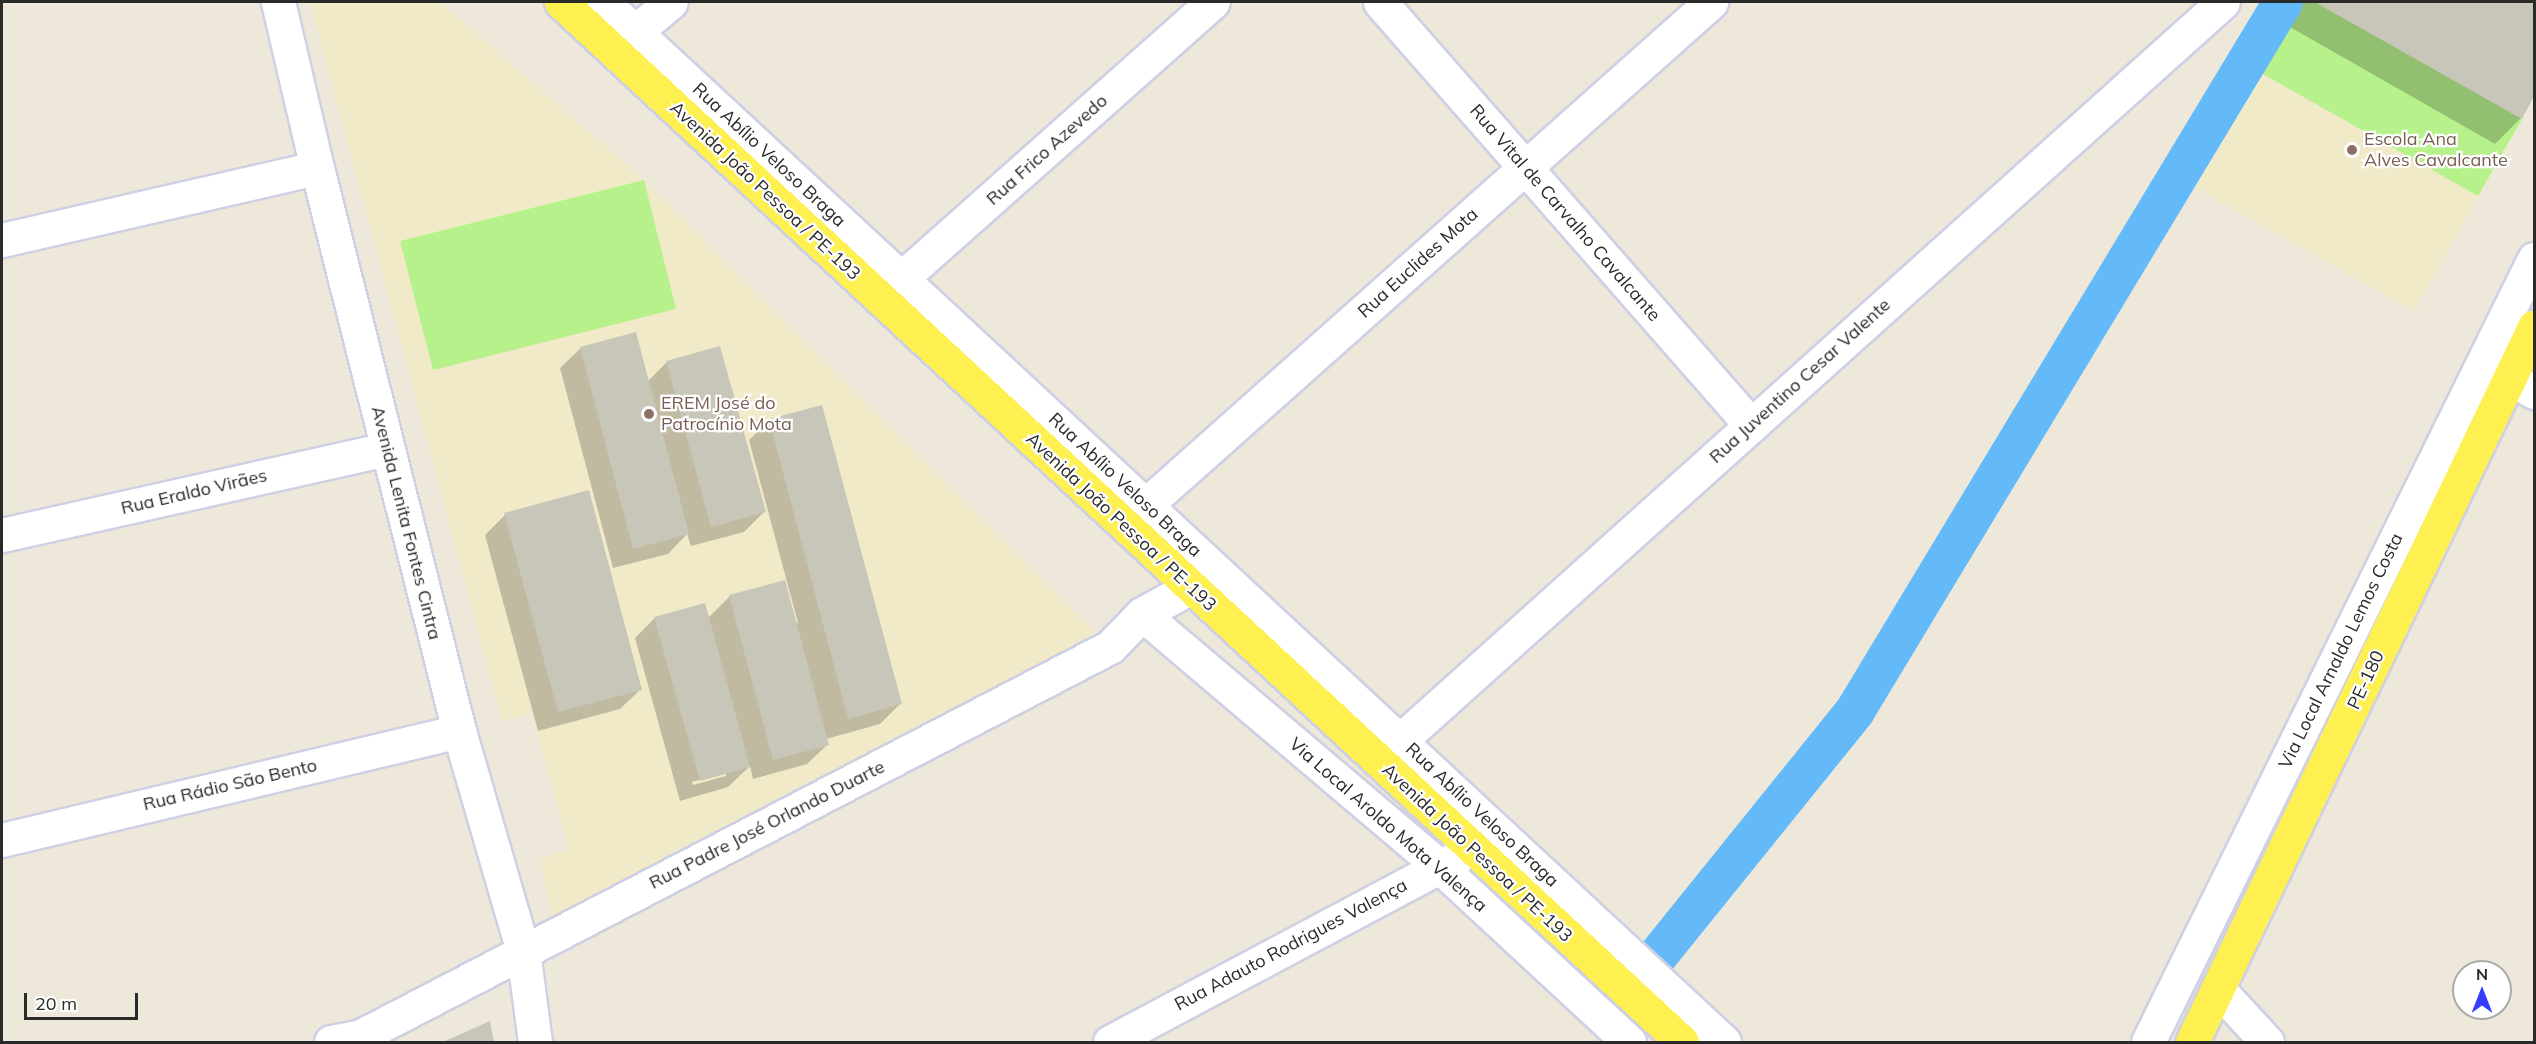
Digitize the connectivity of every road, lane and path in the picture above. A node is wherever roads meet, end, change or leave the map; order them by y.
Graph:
1 (278, 2) edge
2 (561, 2) edge
3 (603, 2) edge
4 (670, 2) edge
5 (1213, 2) edge
6 (1380, 2) edge
7 (1711, 2) edge
8 (2223, 2) edge
9 (625, 41) junction
10 (1525, 167) junction
11 (317, 168) junction
12 (2, 240) edge
13 (2535, 259) edge
14 (891, 288) junction
15 (2535, 327) edge
16 (2522, 385) edge
17 (1750, 425) junction
18 (387, 449) junction
19 (1136, 515) junction
20 (2, 536) edge
21 (1191, 587) junction
22 (1142, 614) junction
23 (459, 731) junction
24 (1389, 750) junction
25 (2, 840) edge
26 (1474, 850) junction
27 (1440, 866) junction
28 (523, 951) junction
29 (2219, 990) junction
30 (2193, 1039) edge
31 (331, 1042) edge
32 (535, 1042) edge
33 (1110, 1042) edge
34 (1629, 1042) edge
35 (1682, 1042) edge
36 (1724, 1042) edge
37 (2148, 1042) edge
38 (2267, 1042) edge

1 - 11 street, Avenida Lenita Fontes Cintra
2 - 9 main road, Avenida João Pessoa / PE-193
3 - 9 street
4 - 9 street
5 - 14 street, Rua Frico Azevedo
6 - 10 street, Rua Vital de Carvalho Cavalcante
7 - 10 street, Rua Euclides Mota
8 - 17 street, Rua Juventino Cesar Valente
9 - 14 main road, Avenida João Pessoa / PE-193
10 - 17 street, Rua Vital de Carvalho Cavalcante
10 - 19 street, Rua Euclides Mota
11 - 12 street
11 - 18 street, Avenida Lenita Fontes Cintra
13 - 37 street, Via Local Arnaldo Lemos Costa
14 - 19 main road, Avenida João Pessoa / PE-193
15 - 16 main road, PE-180 / PE-180
16 - 29 main road, PE-180 / PE-180
17 - 24 street, Rua Juventino Cesar Valente
18 - 20 street, Rua Eraldo Virães
18 - 23 street, Avenida Lenita Fontes Cintra
19 - 21 main road, Avenida João Pessoa / PE-193
19 - 24 street, Rua Abílio Veloso Braga
21 - 22 street, Rua Padre José Orlando Duarte
21 - 24 main road, Avenida João Pessoa / PE-193
22 - 27 street, Via Local Aroldo Mota Valença
22 - 28 street, Rua Padre José Orlando Duarte
23 - 25 street, Rua Rádio São Bento
23 - 28 street, Avenida Lenita Fontes Cintra
24 - 26 main road, Avenida João Pessoa / PE-193
24 - 36 street, Rua Abílio Veloso Braga
26 - 27 street, Rua Adauto Rodrigues Valença
26 - 35 main road, Avenida João Pessoa / PE-193
27 - 33 street, Rua Adauto Rodrigues Valença
27 - 34 street, Via Local Aroldo Mota Valença
28 - 31 street, Rua Padre José Orlando Duarte
28 - 32 street, Avenida Lenita Fontes Cintra
29 - 30 main road, PE-180 / PE-180
29 - 38 street

